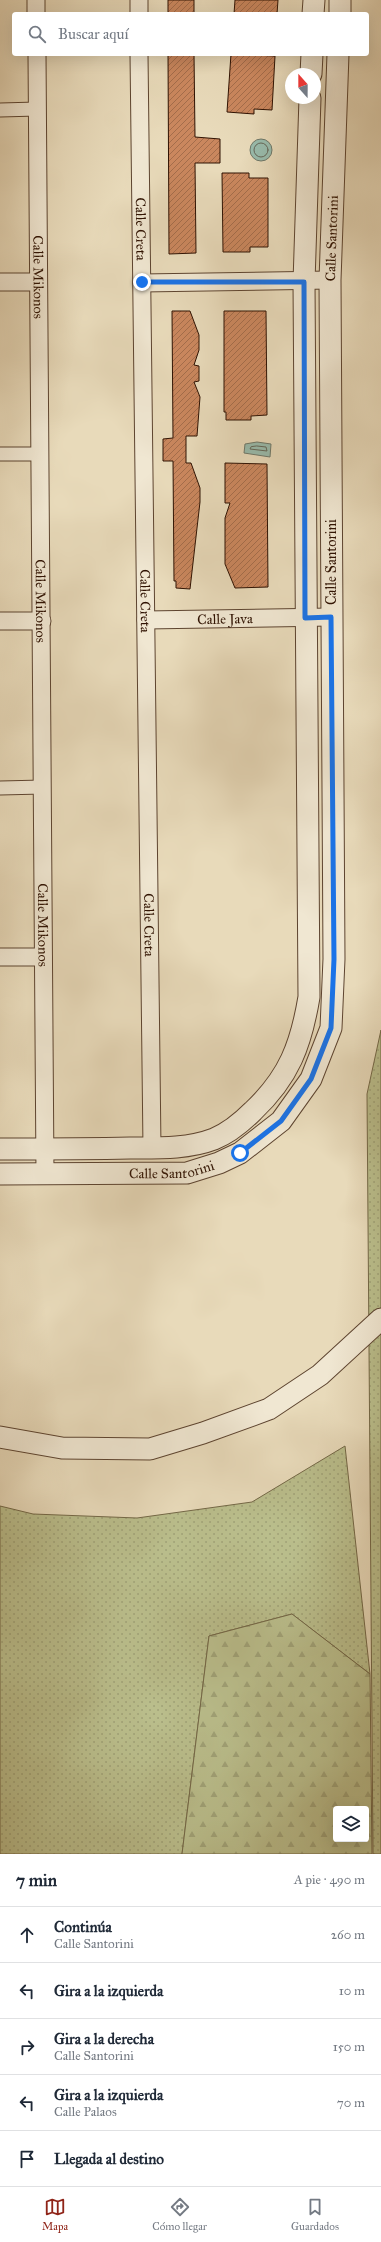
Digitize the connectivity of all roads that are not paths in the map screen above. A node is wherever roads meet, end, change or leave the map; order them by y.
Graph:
1 (36, 0) edge
2 (138, 0) edge
3 (314, 0) edge
4 (340, 0) edge
5 (36, 12) edge
6 (139, 12) edge
7 (313, 12) edge
8 (340, 12) edge
9 (36, 56) edge
10 (139, 56) edge
11 (312, 56) edge
12 (338, 56) edge
13 (311, 68) edge
14 (310, 104) edge
15 (37, 109) junction
16 (0, 110) edge
17 (330, 280) junction
18 (0, 282) edge
19 (38, 282) junction
20 (142, 282) junction
21 (304, 282) junction
22 (0, 454) edge
23 (41, 454) junction
24 (331, 617) junction
25 (305, 618) junction
26 (146, 620) junction
27 (0, 621) edge
28 (42, 621) junction
29 (43, 787) junction
30 (0, 788) edge
31 (43, 956) junction
32 (0, 957) edge
33 (152, 1148) junction
34 (0, 1149) edge
35 (45, 1149) junction
36 (0, 1174) edge
37 (45, 1174) junction
38 (381, 1319) edge
39 (0, 1437) edge

1 - 5 street
2 - 6 street
3 - 7 street
4 - 8 street
9 - 15 street, Calle Mikonos
10 - 20 street, Calle Creta
11 - 13 street
12 - 17 street, Calle Santorini
14 - 21 street, Calle Santorini
15 - 16 street
15 - 19 street, Calle Mikonos
17 - 21 street
17 - 24 street, Calle Santorini
18 - 19 street
19 - 23 street, Calle Mikonos
20 - 21 street
20 - 26 street, Calle Creta
21 - 25 street, Calle Santorini
22 - 23 street
23 - 28 street, Calle Mikonos
24 - 25 street, Calle Java
24 - 37 street, Calle Santorini
25 - 26 street, Calle Java
25 - 33 street, Calle Santorini
26 - 33 street, Calle Creta
27 - 28 street
28 - 29 street, Calle Mikonos
29 - 30 street
29 - 31 street, Calle Mikonos
31 - 32 street
31 - 35 street, Calle Mikonos
33 - 35 street, Calle Santorini
34 - 35 street, Calle Santorini
35 - 37 street, Calle Mikonos
36 - 37 street, Calle Santorini
38 - 39 street

